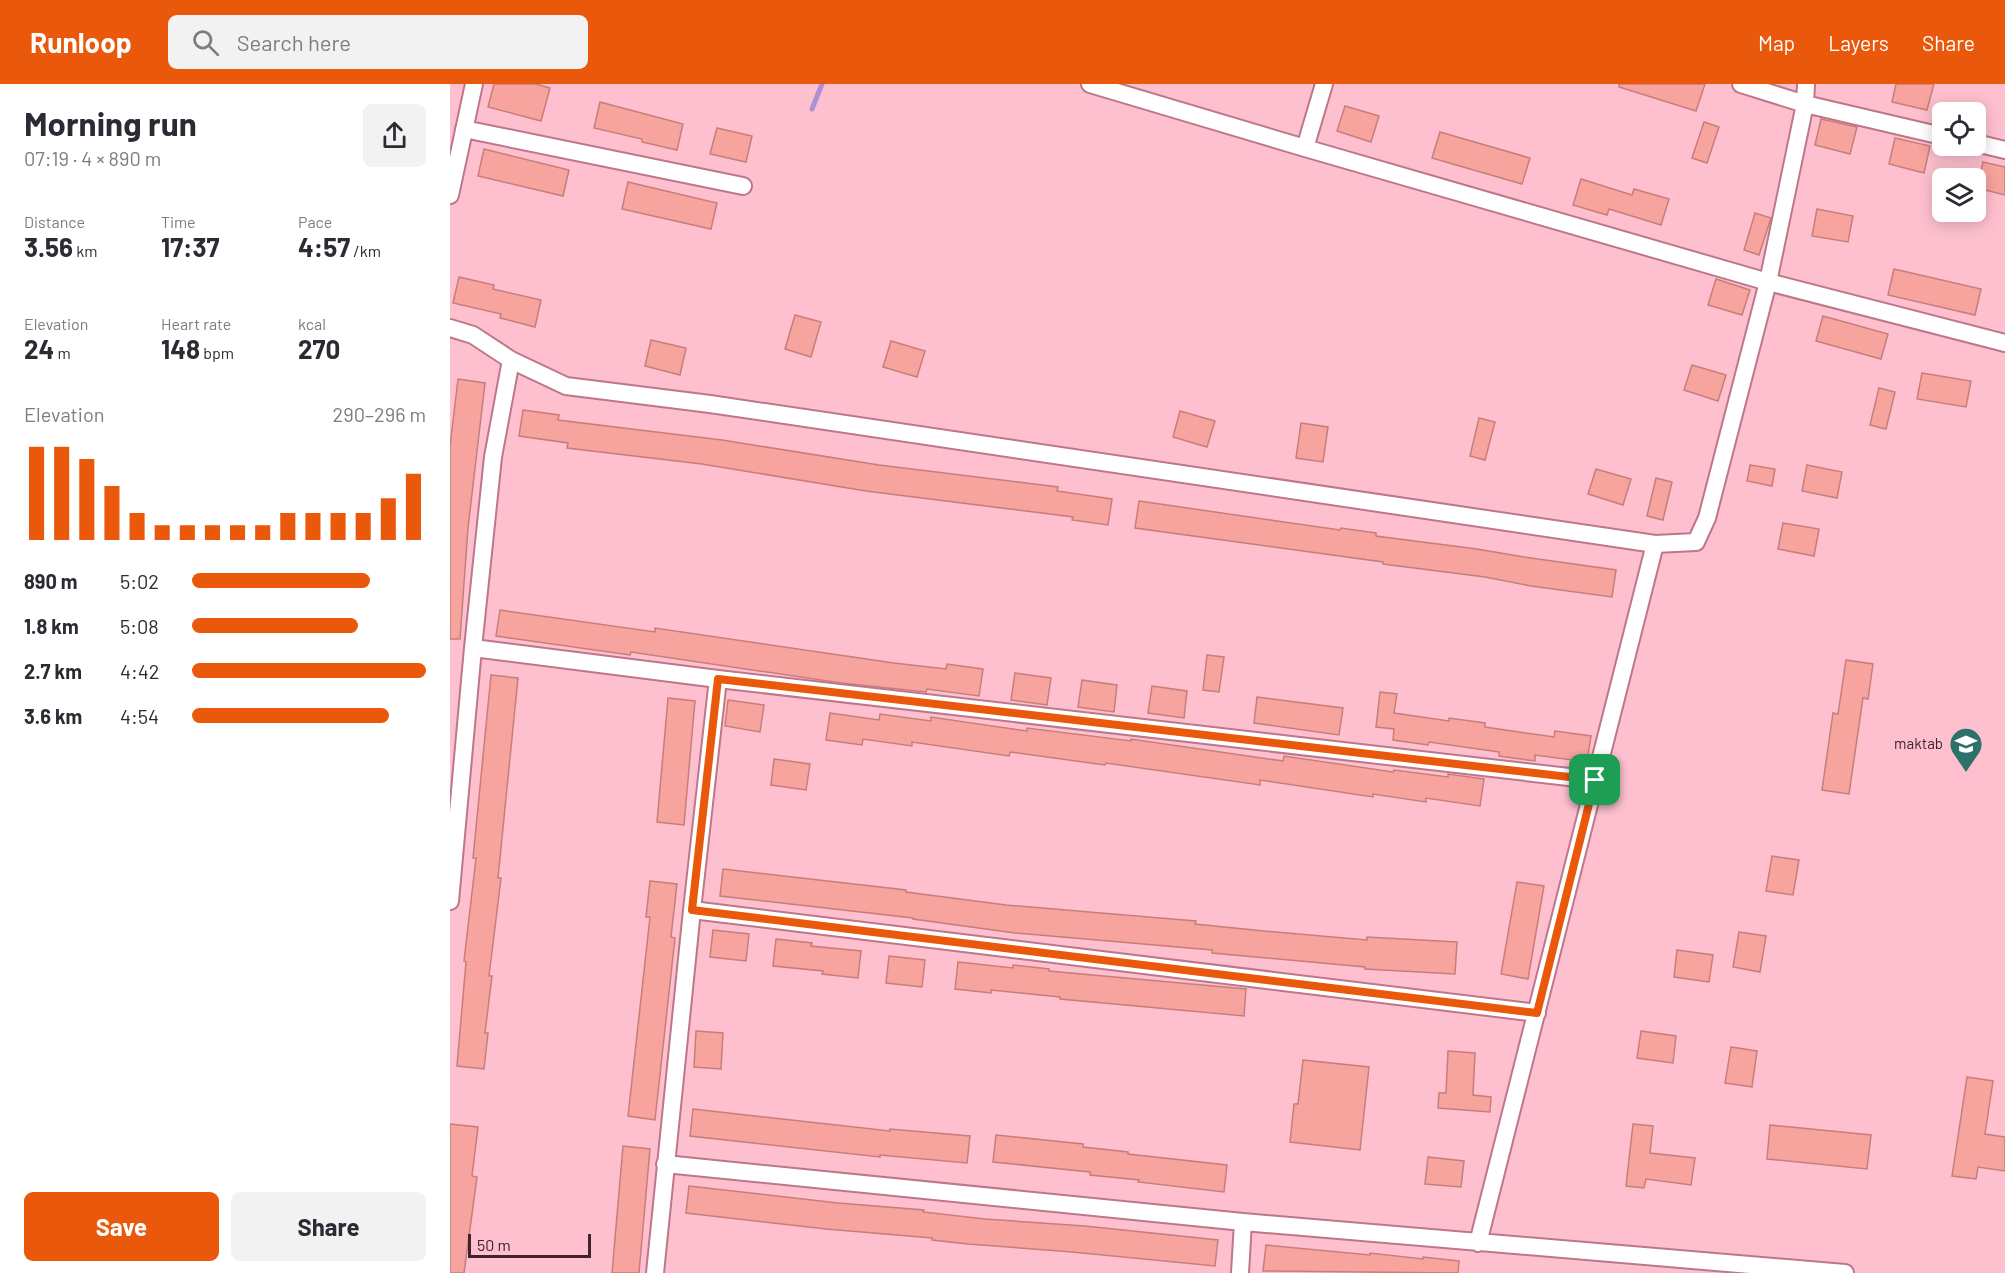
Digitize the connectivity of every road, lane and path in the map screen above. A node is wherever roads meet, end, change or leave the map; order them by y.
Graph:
1 (474, 84) edge
2 (1090, 84) edge
3 (1324, 84) edge
4 (1741, 84) edge
5 (1806, 84) edge
6 (1805, 104) junction
7 (464, 129) junction
8 (1932, 134) edge
9 (1986, 145) edge
10 (1305, 148) junction
11 (2005, 150) edge
12 (744, 186) dead end
13 (450, 195) edge
14 (1768, 282) junction
15 (450, 328) edge
16 (2005, 343) edge
17 (511, 360) junction
18 (1655, 544) junction
19 (473, 648) junction
20 (718, 679) junction
21 (1595, 780) junction
22 (450, 901) edge
23 (692, 910) junction
24 (1537, 1013) junction
25 (665, 1164) junction
26 (1243, 1222) junction
27 (1478, 1242) junction
28 (1791, 1270) edge
29 (1808, 1271) edge
30 (655, 1273) edge
31 (1240, 1273) edge
32 (1845, 1273) edge

1 - 7 street
2 - 10 street
3 - 10 street
4 - 6 street
5 - 6 street
6 - 8 street
6 - 14 street
7 - 12 street
7 - 13 street
9 - 11 street
10 - 14 street
14 - 16 street
14 - 18 street
15 - 17 street
17 - 18 street
17 - 19 street
18 - 21 street
19 - 20 street
19 - 22 street
20 - 21 street
20 - 23 street
21 - 24 street
23 - 24 street
23 - 25 street
24 - 27 street
25 - 26 street
25 - 30 street
26 - 27 street
26 - 31 street
27 - 28 street
28 - 29 street
29 - 32 street

